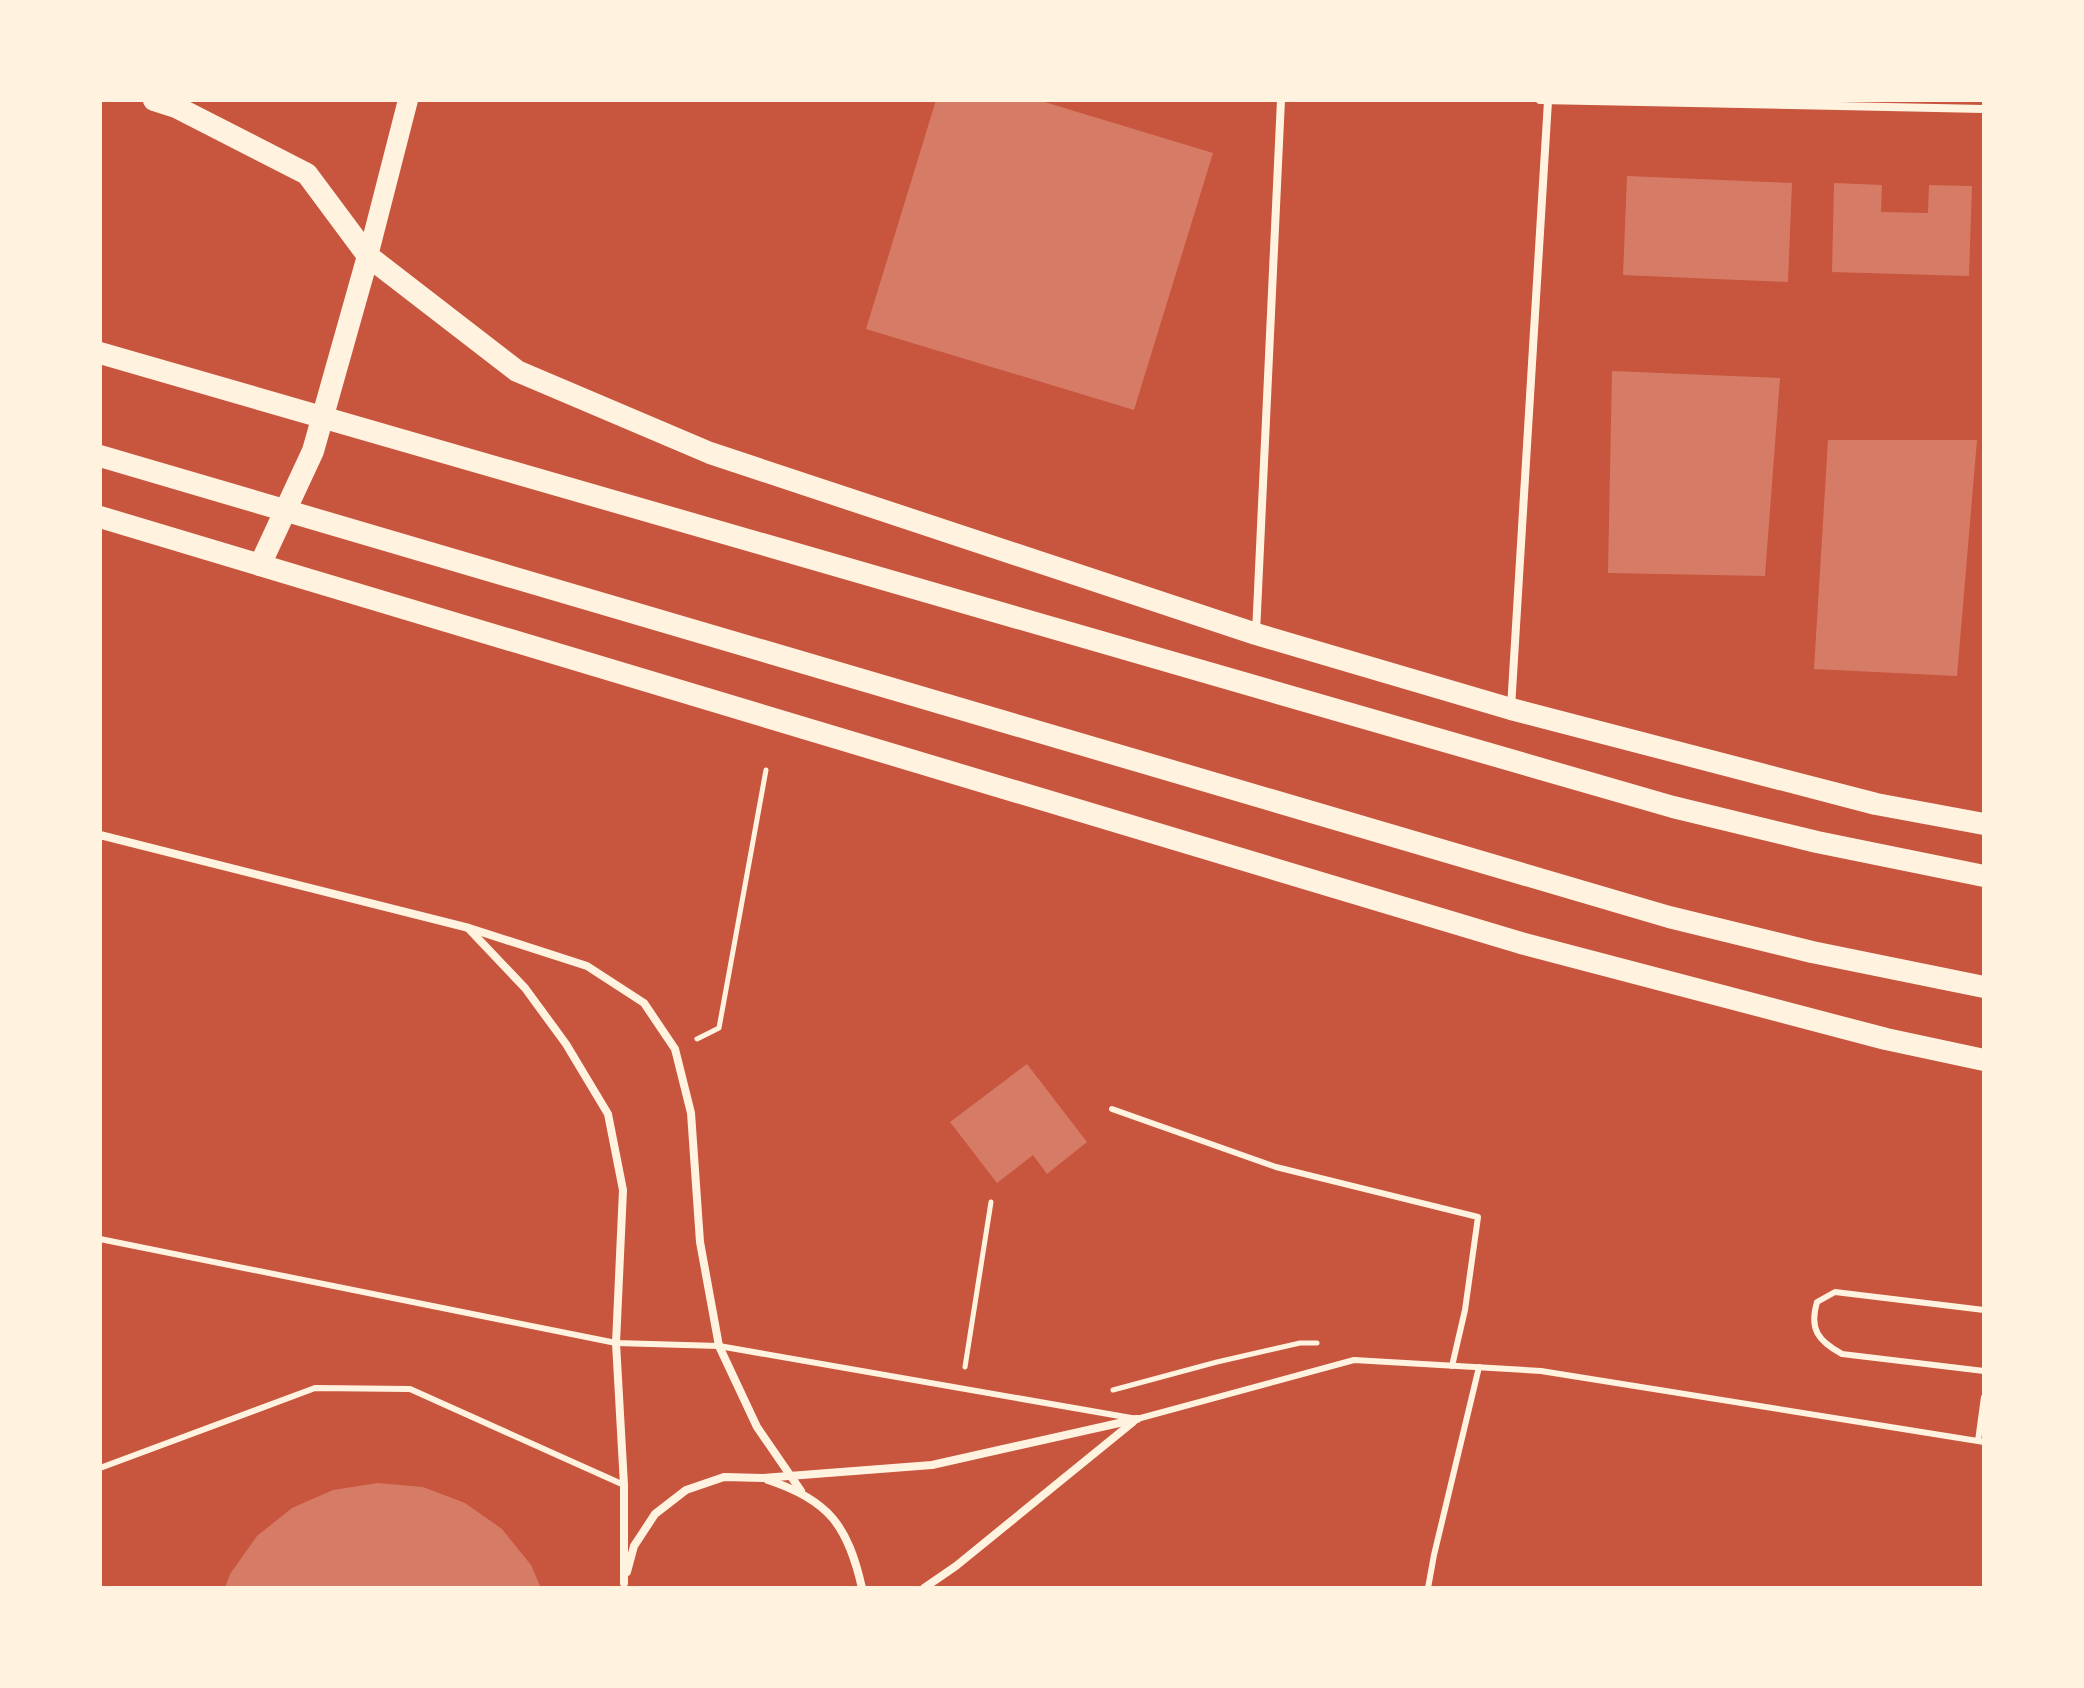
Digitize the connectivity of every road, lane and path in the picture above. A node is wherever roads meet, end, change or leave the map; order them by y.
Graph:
1 (154, 100) edge
2 (408, 100) edge
3 (1281, 100) edge
4 (1544, 101) edge
5 (1984, 109) edge
6 (368, 256) junction
7 (100, 353) edge
8 (100, 456) edge
9 (100, 517) edge
10 (260, 565) junction
11 (1256, 634) junction
12 (1511, 709) junction
13 (766, 770) dead end
14 (1984, 824) edge
15 (100, 835) edge
16 (1984, 876) edge
17 (469, 928) junction
18 (1984, 987) edge
19 (675, 1049) junction
20 (1984, 1060) edge
21 (1112, 1109) dead end
22 (991, 1202) dead end
23 (100, 1239) edge
24 (1984, 1310) edge
25 (616, 1343) junction
26 (719, 1346) junction
27 (1452, 1366) junction
28 (1479, 1367) junction
29 (1984, 1371) edge
30 (961, 1388) junction
31 (1984, 1397) edge
32 (1137, 1419) junction
33 (1981, 1441) edge
34 (100, 1468) edge
35 (789, 1476) junction
36 (763, 1478) junction
37 (624, 1485) junction
38 (801, 1491) junction
39 (624, 1586) edge
40 (862, 1588) edge
41 (924, 1588) edge
42 (1428, 1588) edge

1 - 6 highway
2 - 6 main road
3 - 11 street
4 - 5 street
4 - 12 street
6 - 10 highway
6 - 11 highway
7 - 16 highway
8 - 18 highway
9 - 10 highway
10 - 20 highway
11 - 12 highway
12 - 14 highway
13 - 19 path
15 - 17 street
17 - 19 street
17 - 25 street
19 - 26 street
21 - 27 lane
22 - 30 path
23 - 25 lane
24 - 29 lane
25 - 26 lane
25 - 37 street
26 - 30 lane
26 - 35 street
27 - 28 lane
27 - 32 lane
28 - 33 lane
28 - 42 lane
30 - 32 lane
31 - 33 lane
32 - 35 street
32 - 41 street
34 - 37 lane
35 - 36 street
35 - 38 street
36 - 38 street
36 - 39 street
37 - 39 street
38 - 40 street

